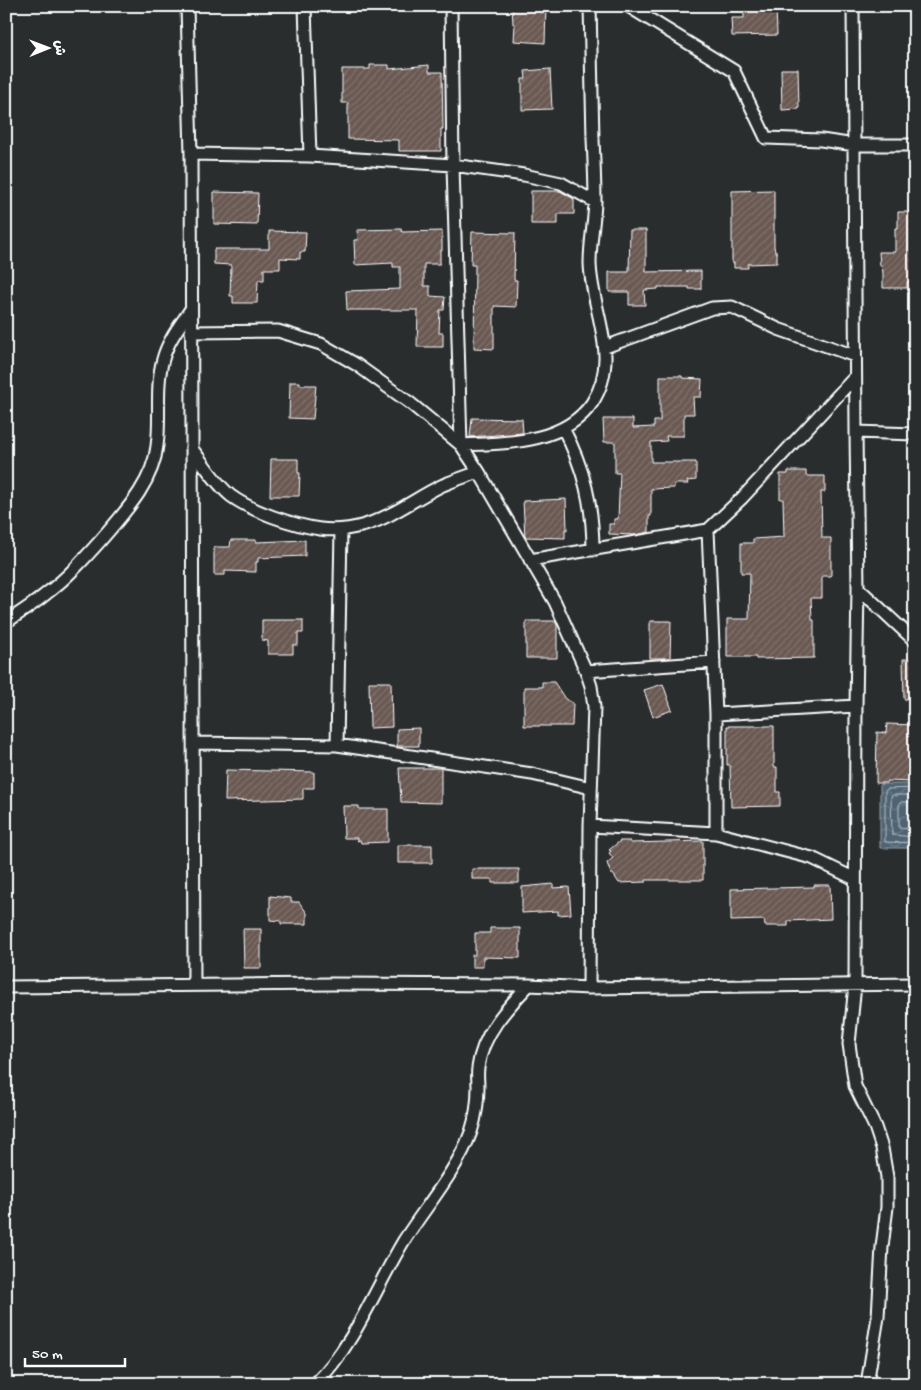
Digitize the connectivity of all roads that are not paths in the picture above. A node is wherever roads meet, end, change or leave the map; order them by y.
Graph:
1 (187, 6) edge
2 (305, 6) edge
3 (451, 6) edge
4 (590, 6) edge
5 (628, 6) edge
6 (853, 6) edge
7 (855, 145) junction
8 (915, 145) edge
9 (191, 154) junction
10 (310, 156) junction
11 (453, 165) junction
12 (595, 202) junction
13 (191, 309) junction
14 (192, 332) junction
15 (605, 347) junction
16 (855, 356) junction
17 (855, 377) junction
18 (563, 428) junction
19 (856, 432) junction
20 (915, 434) edge
21 (461, 445) junction
22 (192, 449) junction
23 (479, 472) junction
24 (341, 530) junction
25 (708, 530) junction
26 (593, 550) junction
27 (530, 560) junction
28 (858, 588) junction
29 (6, 622) edge
30 (915, 641) edge
31 (714, 662) junction
32 (586, 671) junction
33 (856, 706) junction
34 (716, 714) junction
35 (193, 743) junction
36 (337, 745) junction
37 (591, 788) junction
38 (590, 826) junction
39 (716, 833) junction
40 (855, 878) junction
41 (194, 984) junction
42 (915, 984) edge
43 (529, 985) junction
44 (855, 985) junction
45 (6, 987) edge
46 (589, 988) junction
47 (315, 1384) edge
48 (867, 1384) edge

1 - 9 street
2 - 10 street
3 - 11 street
4 - 12 street
5 - 7 street
6 - 7 street
7 - 8 street
7 - 16 street
9 - 10 street
9 - 13 street
10 - 11 street
11 - 12 street
11 - 21 street
12 - 15 street
13 - 14 street
13 - 29 street
14 - 21 street
14 - 22 street
15 - 16 street
15 - 18 street
16 - 17 street
17 - 19 street
17 - 25 street
18 - 21 street
18 - 26 street
19 - 20 street
19 - 28 street
21 - 23 street
22 - 24 street
22 - 35 street
23 - 24 street
23 - 27 street
24 - 36 street
25 - 26 street
25 - 31 street
26 - 27 street
27 - 32 street
28 - 30 street
28 - 33 street
31 - 32 street
31 - 34 street
32 - 37 street
33 - 34 street
33 - 40 street
34 - 39 street
35 - 36 street
35 - 41 street
36 - 37 street
37 - 38 street
38 - 39 street
38 - 46 street
39 - 40 street
40 - 44 street
41 - 43 street
41 - 45 street
42 - 44 street
43 - 46 street
43 - 47 street
44 - 46 street
44 - 48 street

